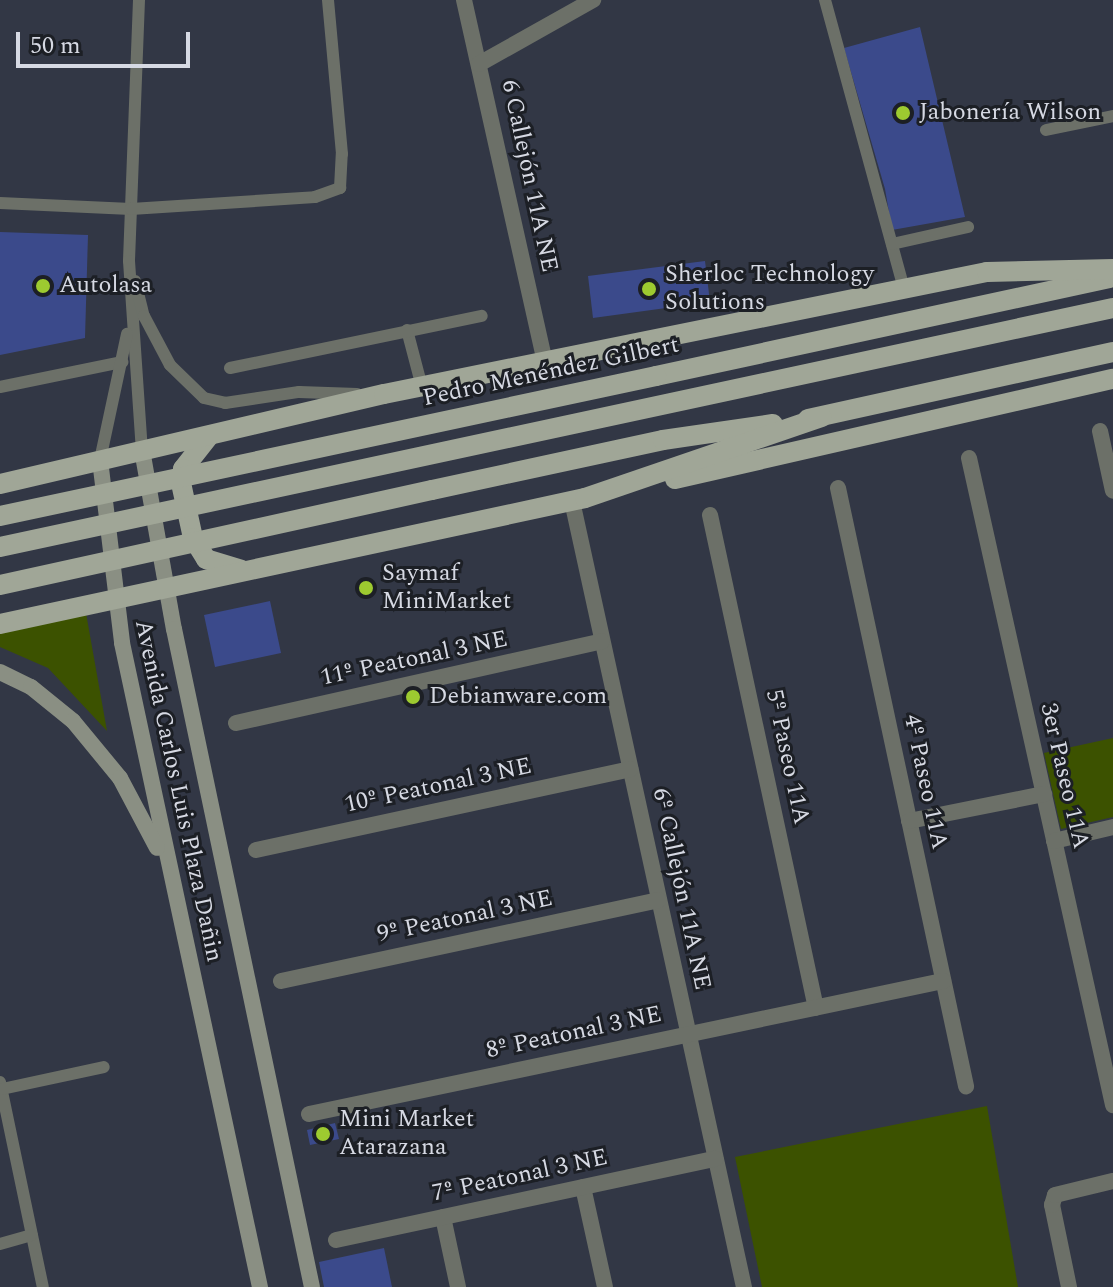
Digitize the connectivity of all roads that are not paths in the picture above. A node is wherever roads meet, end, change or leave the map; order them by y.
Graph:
1 (139, 0) edge
2 (328, 0) edge
3 (464, 0) edge
4 (593, 0) edge
5 (825, 0) edge
6 (479, 64) junction
7 (1113, 116) edge
8 (1046, 130) dead end
9 (0, 203) edge
10 (131, 209) junction
11 (968, 227) dead end
12 (892, 244) junction
13 (129, 261) junction
14 (1113, 269) edge
15 (1113, 277) edge
16 (904, 289) junction
17 (130, 303) junction
18 (1113, 308) edge
19 (482, 316) dead end
20 (407, 330) junction
21 (1113, 352) edge
22 (122, 362) junction
23 (545, 362) junction
24 (230, 368) dead end
25 (1113, 379) edge
26 (0, 387) edge
27 (422, 387) junction
28 (384, 394) junction
29 (821, 417) junction
30 (1100, 431) dead end
31 (212, 434) junction
32 (142, 450) junction
33 (969, 458) dead end
34 (100, 460) junction
35 (0, 484) edge
36 (838, 488) dead end
37 (1113, 491) edge
38 (578, 500) junction
39 (710, 515) dead end
40 (0, 516) edge
41 (0, 547) edge
42 (247, 571) junction
43 (0, 585) edge
44 (166, 588) junction
45 (114, 599) junction
46 (0, 624) edge
47 (602, 641) junction
48 (0, 672) edge
49 (236, 723) dead end
50 (630, 769) junction
51 (1044, 794) junction
52 (909, 821) junction
53 (1113, 827) edge
54 (1054, 841) junction
55 (256, 850) dead end
56 (170, 880) junction
57 (658, 900) junction
58 (281, 981) dead end
59 (943, 981) junction
60 (816, 1008) junction
61 (687, 1034) junction
62 (104, 1067) dead end
63 (1, 1086) edge
64 (966, 1086) dead end
65 (1113, 1105) edge
66 (309, 1114) dead end
67 (715, 1159) junction
68 (1113, 1181) edge
69 (583, 1187) junction
70 (443, 1217) junction
71 (32, 1235) junction
72 (336, 1240) dead end
73 (0, 1244) edge
74 (43, 1287) edge
75 (260, 1287) edge
76 (312, 1287) edge
77 (458, 1287) edge
78 (605, 1287) edge
79 (744, 1287) edge
80 (1069, 1287) edge

1 - 10 lane, Avenida Carlos Luis Plaza Dañin
2 - 10 lane
3 - 6 street, 6 Callejón 11A NE
4 - 6 street
5 - 12 lane
6 - 23 street, 6 Callejón 11A NE
7 - 8 lane
9 - 10 lane
10 - 13 lane, Avenida Carlos Luis Plaza Dañin
11 - 12 lane
12 - 16 lane
13 - 17 lane, Avenida Carlos Luis Plaza Dañin
13 - 28 lane
14 - 16 main road
15 - 40 main road, Pedro Menéndez Gilbert, bridge
16 - 23 main road
17 - 22 lane, Avenida Carlos Luis Plaza Dañin
17 - 32 lane, Avenida Carlos Luis Plaza Dañin
18 - 41 main road, bridge
19 - 20 lane
20 - 24 lane
20 - 27 lane
21 - 29 main road
22 - 26 lane
22 - 34 lane, Avenida Carlos Luis Plaza Dañin
23 - 27 main road
25 - 38 main road
27 - 28 main road
28 - 31 main road
29 - 38 main road
29 - 43 main road, bridge
30 - 37 street
31 - 32 main road
31 - 42 main road
32 - 34 main road
32 - 44 main road, Avenida Carlos Luis Plaza Dañin
33 - 51 street, 3er Paseo 11A
34 - 35 main road
34 - 45 main road, Avenida Carlos Luis Plaza Dañin
36 - 52 street, 4º Paseo 11A
38 - 42 main road
38 - 47 street, 6º Callejón 11A NE
39 - 60 street, 5º Paseo 11A
42 - 44 main road
44 - 45 main road
44 - 76 main road, Avenida Carlos Luis Plaza Dañin
45 - 46 main road
45 - 56 main road, Avenida Carlos Luis Plaza Dañin
47 - 49 street, 11º Peatonal 3 NE
47 - 50 street, 6º Callejón 11A NE
48 - 56 main road
50 - 55 street, 10º Peatonal 3 NE
50 - 57 street, 6º Callejón 11A NE
51 - 52 street
51 - 54 street, 3er Paseo 11A
52 - 59 street, 4º Paseo 11A
53 - 54 street
54 - 65 street, 3er Paseo 11A
56 - 75 main road, Avenida Carlos Luis Plaza Dañin
57 - 58 street, 9º Peatonal 3 NE
57 - 61 street, 6º Callejón 11A NE
59 - 60 street, 8º Peatonal 3 NE
59 - 64 street, 4º Paseo 11A
60 - 61 street, 8º Peatonal 3 NE
61 - 66 street, 8º Peatonal 3 NE
61 - 67 street, 6º Callejón 11A NE
62 - 63 lane
63 - 71 lane
67 - 69 street, 7º Peatonal 3 NE
67 - 79 street, 6º Callejón 11A NE
68 - 80 street
69 - 70 street, 7º Peatonal 3 NE
69 - 78 street
70 - 72 street, 7º Peatonal 3 NE
70 - 77 street
71 - 73 lane
71 - 74 lane

